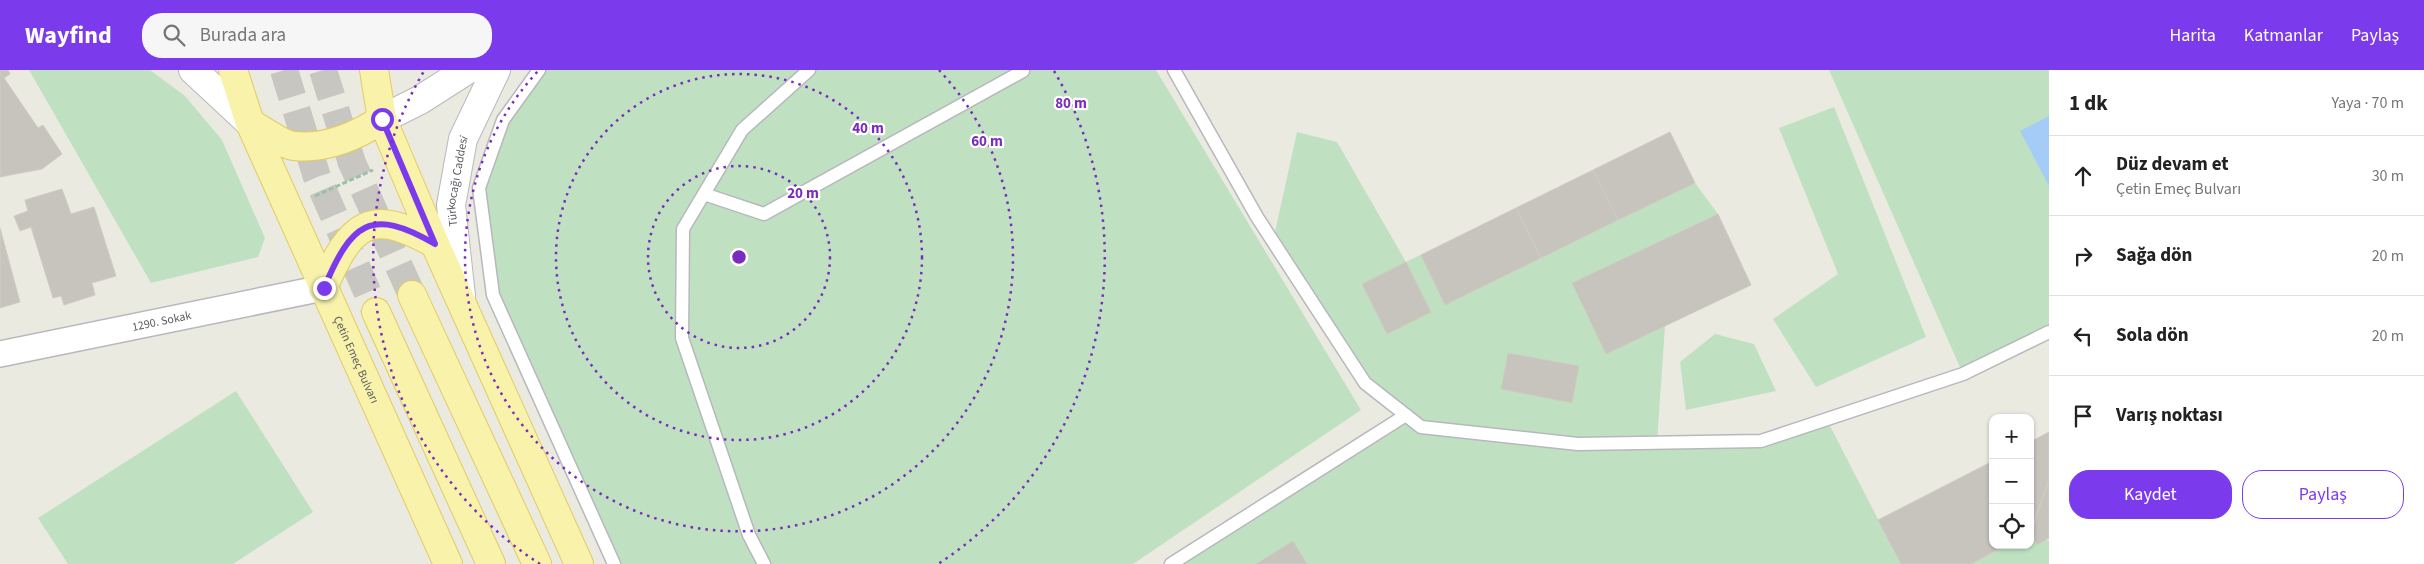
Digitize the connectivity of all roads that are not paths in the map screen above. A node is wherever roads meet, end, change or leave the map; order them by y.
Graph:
1 (193, 70) edge
2 (233, 70) edge
3 (374, 70) edge
4 (467, 70) edge
5 (496, 70) edge
6 (539, 70) edge
7 (809, 70) edge
8 (1174, 70) edge
9 (1023, 71) edge
10 (382, 119) junction
11 (250, 123) junction
12 (704, 194) junction
13 (435, 244) junction
14 (324, 288) junction
15 (412, 295) tunnel mouth
16 (461, 298) junction
17 (376, 312) tunnel mouth
18 (2049, 332) edge
19 (0, 354) edge
20 (1406, 415) junction
21 (448, 564) edge
22 (490, 564) edge
23 (537, 564) edge
24 (580, 564) edge
25 (614, 564) edge
26 (764, 564) edge
27 (1171, 564) edge

1 - 11 main road
2 - 11 main road, Çetin Emeç Bulvarı
3 - 10 main road
4 - 10 main road
5 - 16 main road, Türkocağı Caddesi
6 - 25 lane
7 - 12 lane
8 - 20 lane
9 - 12 lane
10 - 11 main road
10 - 13 main road
11 - 14 main road, Çetin Emeç Bulvarı
12 - 26 lane
13 - 14 main road
13 - 16 main road
14 - 19 street, 1290. Sokak
14 - 21 main road, Çetin Emeç Bulvarı
15 - 23 main road
16 - 24 main road
17 - 22 main road
18 - 20 lane
20 - 27 lane

